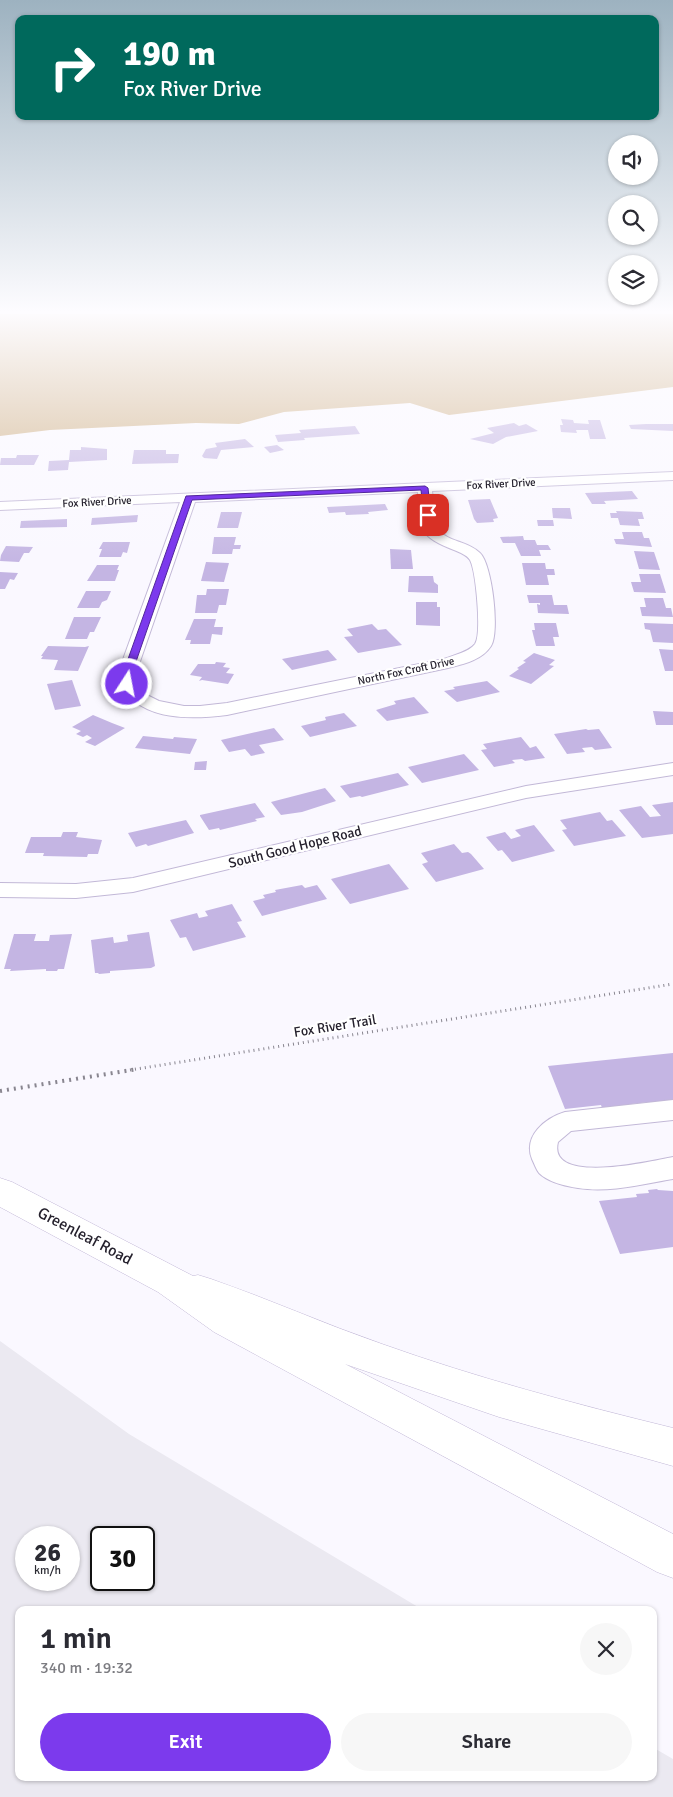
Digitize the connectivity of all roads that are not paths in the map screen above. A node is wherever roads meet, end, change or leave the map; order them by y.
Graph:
1 (671, 481) edge
2 (425, 488) junction
3 (189, 498) junction
4 (0, 506) edge
5 (673, 769) edge
6 (0, 890) edge
7 (673, 1110) edge
8 (673, 1168) edge
9 (0, 1191) edge
10 (171, 1281) junction
11 (673, 1448) edge
12 (673, 1556) edge

1 - 2 street, Fox River Drive
2 - 3 street, Fox River Drive
2 - 3 street, North Fox Croft Drive
3 - 4 street, Fox River Drive
5 - 6 street, South Good Hope Road
7 - 8 street
9 - 10 main road, Greenleaf Road
10 - 11 main road
10 - 12 main road

